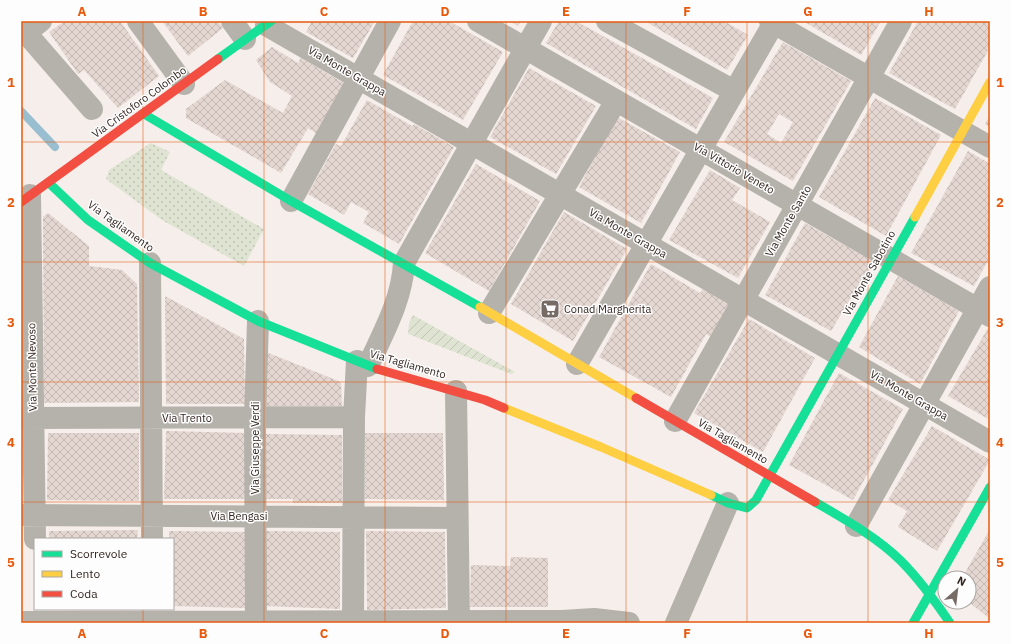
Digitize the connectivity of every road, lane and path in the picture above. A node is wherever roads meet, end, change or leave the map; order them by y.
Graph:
1 (138, 21) edge
2 (232, 21) edge
3 (390, 21) edge
4 (478, 21) edge
5 (541, 21) edge
6 (607, 21) edge
7 (901, 21) edge
8 (773, 22) edge
9 (269, 23) edge
10 (33, 27) edge
11 (245, 39) junction
12 (526, 48) junction
13 (359, 78) junction
14 (869, 78) junction
15 (990, 82) edge
16 (184, 84) junction
17 (734, 91) junction
18 (616, 101) junction
19 (92, 109) dead end
20 (144, 114) junction
21 (962, 131) junction
22 (472, 143) junction
23 (990, 147) edge
24 (701, 149) junction
25 (49, 183) junction
26 (560, 194) junction
27 (26, 199) edge
28 (291, 201) junction
29 (797, 204) junction
30 (646, 244) junction
31 (891, 259) junction
32 (150, 262) junction
33 (404, 263) junction
34 (990, 287) edge
35 (743, 300) junction
36 (984, 312) edge
37 (489, 313) junction
38 (258, 320) junction
39 (838, 354) junction
40 (363, 364) junction
41 (576, 364) junction
42 (456, 390) junction
43 (924, 404) junction
44 (354, 417) junction
45 (27, 418) edge
46 (151, 418) junction
47 (255, 418) junction
48 (675, 421) junction
49 (990, 442) edge
50 (770, 476) junction
51 (990, 488) edge
52 (728, 503) junction
53 (28, 515) edge
54 (152, 516) junction
55 (255, 516) junction
56 (352, 517) junction
57 (457, 518) junction
58 (856, 526) junction
59 (35, 538) edge
60 (152, 538) edge
61 (930, 594) junction
62 (153, 618) edge
63 (33, 619) edge
64 (256, 622) edge
65 (353, 622) edge
66 (459, 622) edge
67 (562, 622) edge
68 (629, 623) edge
69 (676, 623) edge
70 (913, 623) edge
71 (950, 623) edge

1 - 16 street
2 - 11 street
3 - 13 street
4 - 12 street, Via Vittorio Veneto
5 - 12 street
6 - 17 street
7 - 14 street, Via Monte Santo
8 - 14 street
8 - 17 street
9 - 11 street, Via Cristoforo Colombo
9 - 13 street, Via Monte Grappa
10 - 19 street
11 - 16 street, Via Cristoforo Colombo
12 - 18 street, Via Vittorio Veneto
12 - 22 street
13 - 22 street, Via Monte Grappa
13 - 28 street
14 - 21 street
14 - 29 street, Via Monte Santo
15 - 21 street, Via Monte Sabotino
16 - 20 street, Via Cristoforo Colombo
17 - 24 street
18 - 24 street, Via Vittorio Veneto
18 - 26 street
20 - 25 street, Via Cristoforo Colombo
20 - 28 street, Via Tagliamento
21 - 23 street
21 - 31 street, Via Monte Sabotino
22 - 26 street, Via Monte Grappa
22 - 33 street
24 - 29 street, Via Vittorio Veneto
24 - 30 street
25 - 27 street, Via Cristoforo Colombo
25 - 32 street, Via Tagliamento
26 - 30 street, Via Monte Grappa
26 - 37 street
27 - 45 street, Via Monte Nevoso
28 - 33 street, Via Tagliamento
29 - 31 street, Via Vittorio Veneto
29 - 35 street, Via Monte Santo
30 - 35 street, Via Monte Grappa
30 - 41 street
31 - 36 street, Via Vittorio Veneto
31 - 39 street, Via Monte Sabotino
32 - 38 street, Via Tagliamento
32 - 46 street
33 - 37 street, Via Tagliamento
33 - 40 street
34 - 36 street
35 - 39 street, Via Monte Grappa
35 - 48 street, Via Monte Santo
36 - 43 street
37 - 41 street, Via Tagliamento
38 - 40 street, Via Tagliamento
38 - 47 street, Via Giuseppe Verdi
39 - 43 street, Via Monte Grappa
39 - 50 street, Via Monte Sabotino
40 - 42 street, Via Tagliamento
40 - 44 street
41 - 48 street, Via Tagliamento
42 - 52 street, Via Tagliamento
42 - 57 street
43 - 49 street, Via Monte Grappa
43 - 58 street
44 - 47 street, Via Trento
44 - 56 street
45 - 46 street, Via Trento
45 - 53 street, Via Monte Nevoso
46 - 47 street, Via Trento
46 - 54 street
47 - 55 street, Via Giuseppe Verdi
48 - 50 street, Via Tagliamento
50 - 52 street, Via Tagliamento
50 - 58 street, Via Tagliamento
51 - 61 street
52 - 69 street
53 - 54 street, Via Bengasi
53 - 59 street, Via Monte Nevoso
54 - 55 street, Via Bengasi
54 - 60 street
55 - 56 street, Via Bengasi
55 - 64 street, Via Giuseppe Verdi
56 - 57 street, Via Bengasi
56 - 65 street
57 - 66 street
58 - 61 street, Via Tagliamento
61 - 70 street
61 - 71 street, Via Tagliamento
62 - 63 street
62 - 64 street
64 - 65 street
65 - 66 street
66 - 67 street
67 - 68 street

